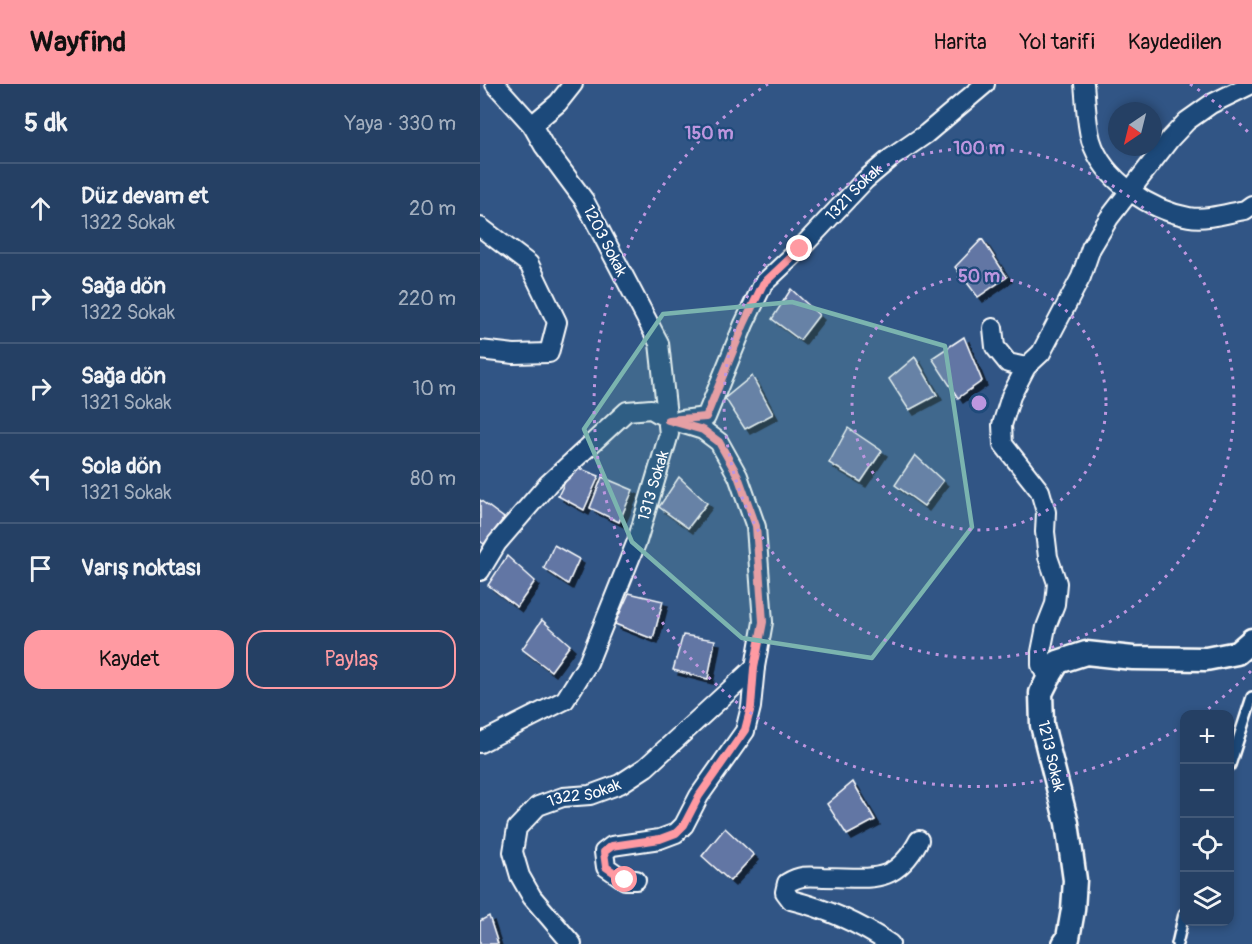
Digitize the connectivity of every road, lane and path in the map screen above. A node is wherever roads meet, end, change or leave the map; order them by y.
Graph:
1 (495, 84) edge
2 (573, 84) edge
3 (985, 84) edge
4 (1084, 84) edge
5 (1252, 84) edge
6 (532, 125) junction
7 (1132, 191) junction
8 (1252, 206) edge
9 (480, 227) edge
10 (993, 328) dead end
11 (480, 350) edge
12 (1026, 368) junction
13 (668, 420) junction
14 (480, 570) edge
15 (1252, 640) edge
16 (754, 668) junction
17 (1048, 679) junction
18 (1252, 697) edge
19 (480, 743) edge
20 (1230, 764) edge
21 (919, 840) dead end
22 (636, 880) dead end
23 (1182, 926) edge
24 (572, 944) edge
25 (890, 944) edge
26 (1064, 944) edge
27 (1177, 944) edge

1 - 6 street, 1203 Sokak
2 - 6 street
3 - 13 street, 1321 Sokak
4 - 7 street
5 - 7 street
6 - 13 street, 1203 Sokak
7 - 8 street
7 - 12 street
9 - 11 street
10 - 12 street
12 - 17 street
13 - 14 street
13 - 16 street
13 - 19 street, 1313 Sokak
15 - 17 street
16 - 22 street
16 - 24 street, 1322 Sokak
17 - 26 street, 1213 Sokak
18 - 20 lane
21 - 25 street
23 - 27 lane

